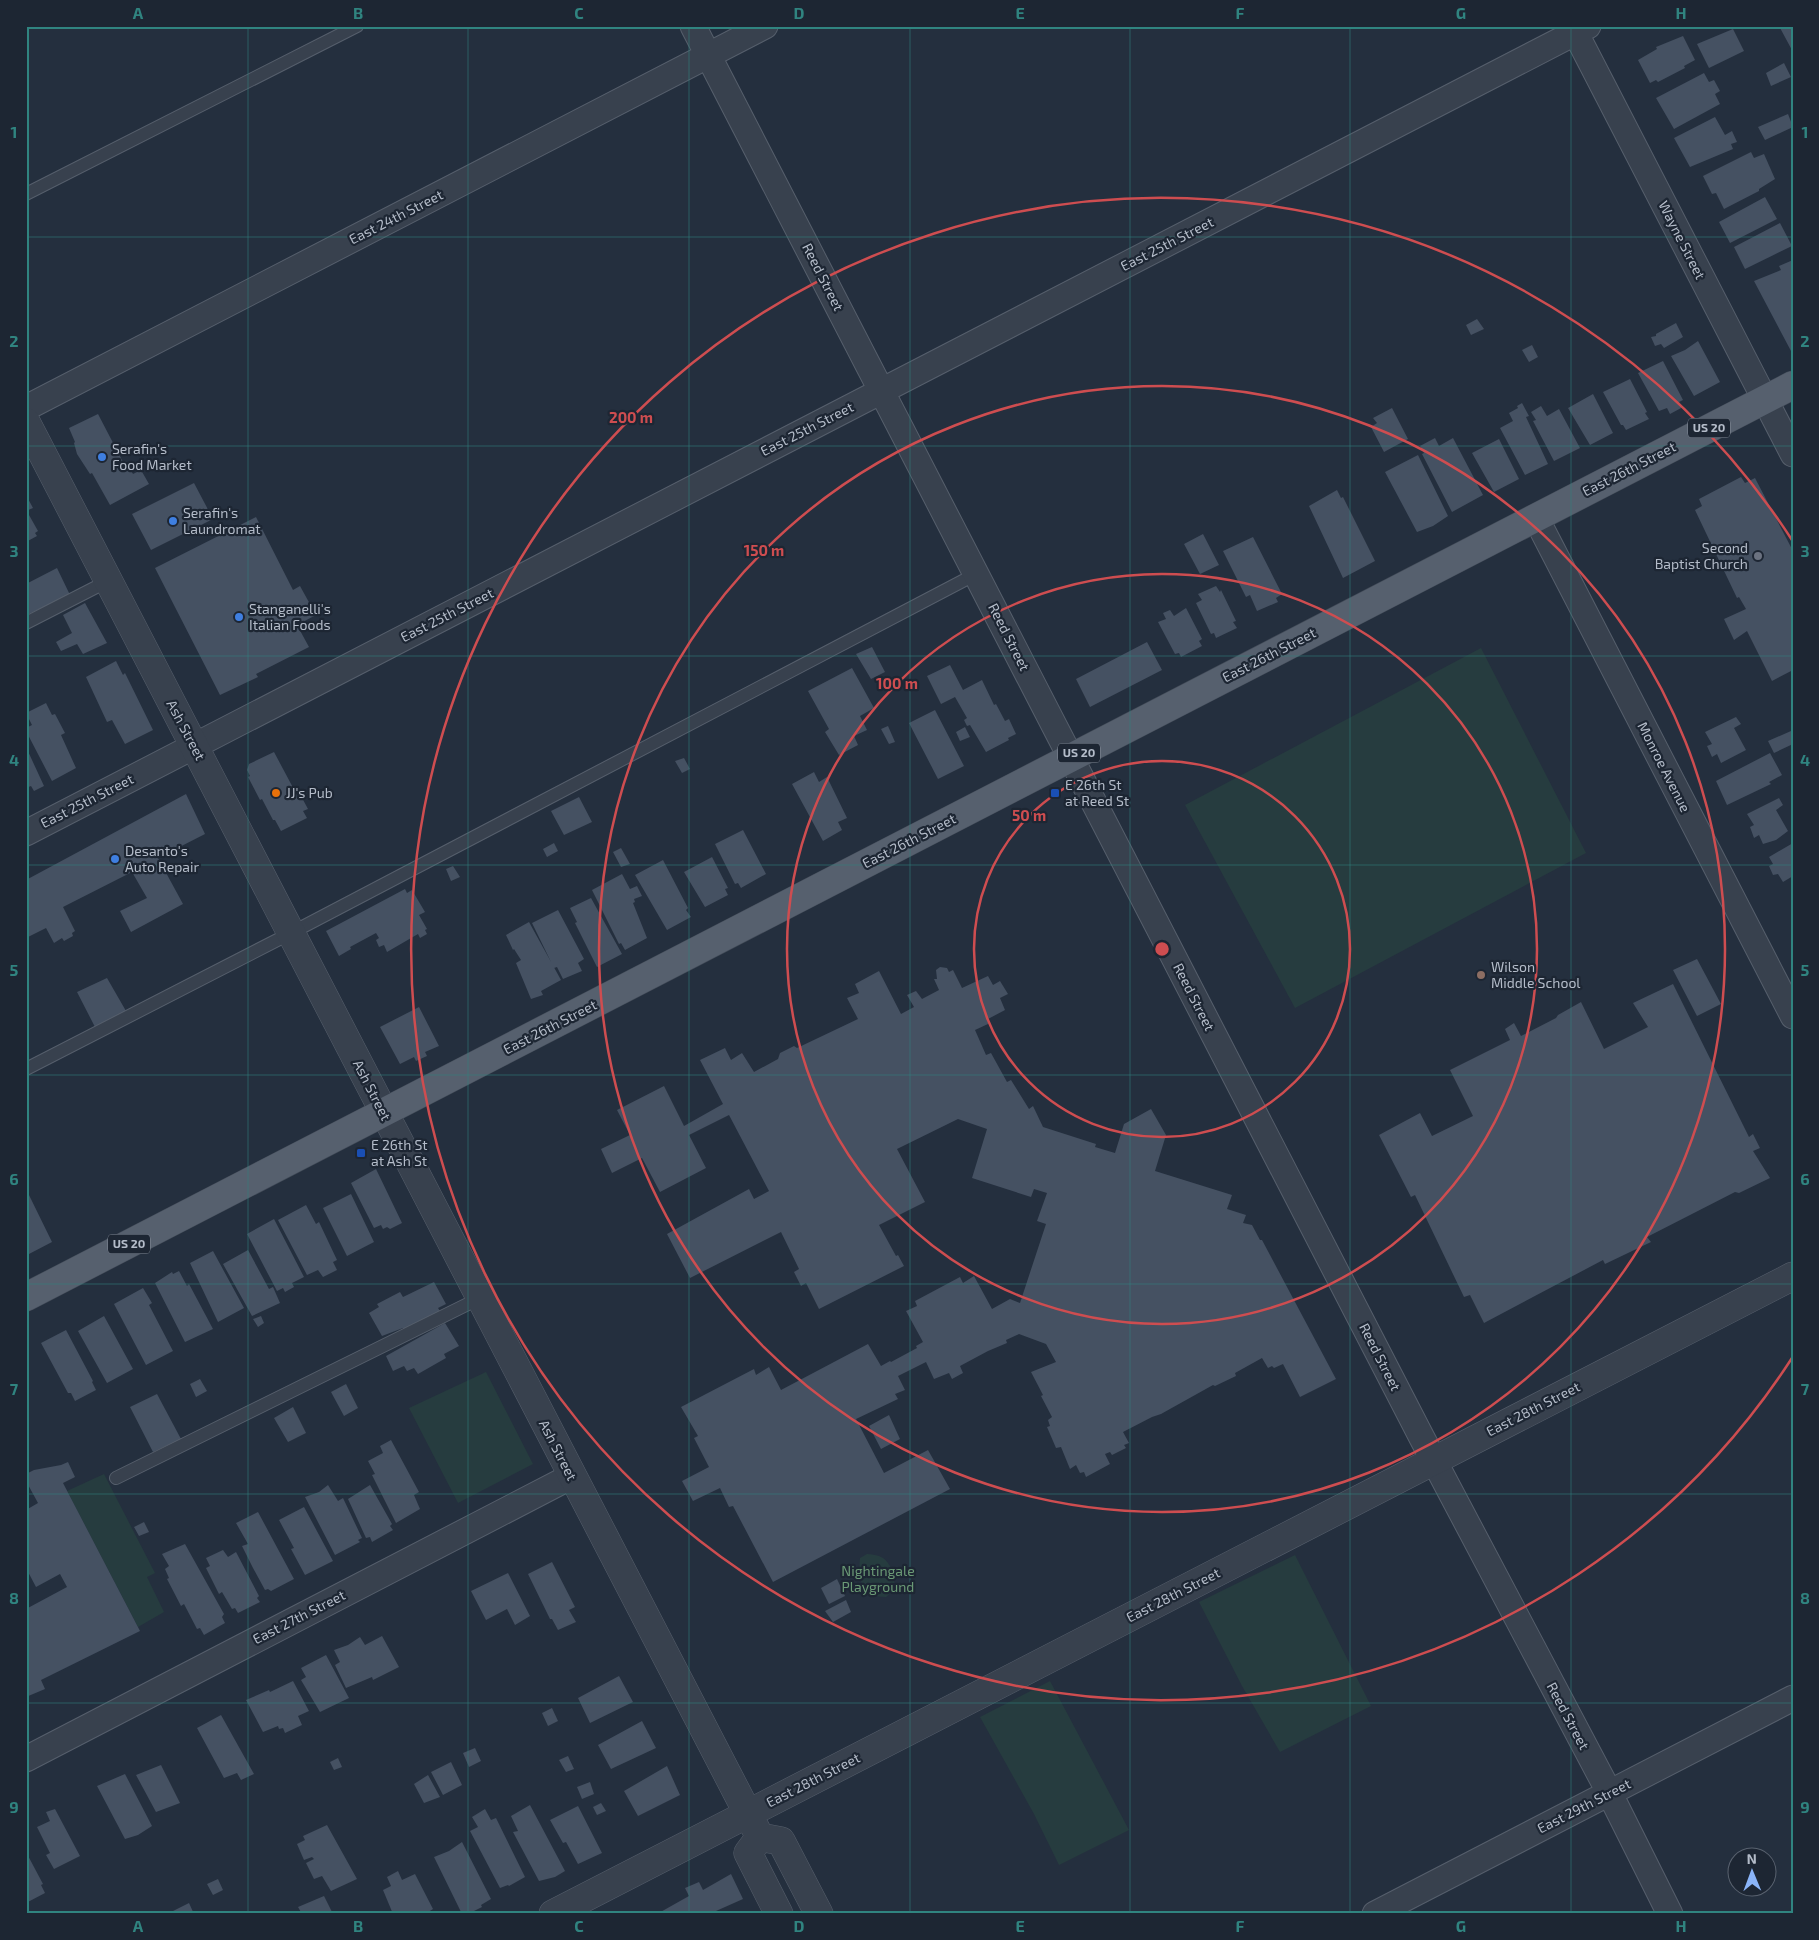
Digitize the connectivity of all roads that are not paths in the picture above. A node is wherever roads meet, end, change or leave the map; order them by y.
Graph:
1 (357, 26) edge
2 (693, 26) edge
3 (765, 26) edge
4 (1578, 28) edge
5 (708, 56) junction
6 (26, 194) edge
7 (1793, 385) edge
8 (881, 391) junction
9 (1764, 400) junction
10 (26, 408) edge
11 (26, 422) edge
12 (1793, 454) edge
13 (1536, 518) junction
14 (976, 574) junction
15 (108, 581) junction
16 (26, 623) edge
17 (194, 746) junction
18 (1070, 758) junction
19 (26, 833) edge
20 (291, 933) junction
21 (1793, 1016) edge
22 (26, 1069) edge
23 (384, 1112) junction
24 (1793, 1276) edge
25 (26, 1297) edge
26 (480, 1298) junction
27 (1434, 1460) junction
28 (572, 1476) junction
29 (116, 1478) dead end
30 (1793, 1698) edge
31 (26, 1759) edge
32 (1609, 1792) junction
33 (753, 1826) junction
34 (553, 1914) edge
35 (779, 1914) edge
36 (819, 1914) edge
37 (1375, 1914) edge
38 (1670, 1914) edge

1 - 6 lane
2 - 5 street, Reed Street
3 - 5 street, East 24th Street
4 - 8 street, East 25th Street
4 - 9 street, Wayne Street
5 - 8 street, Reed Street
5 - 10 street, East 24th Street
7 - 9 main road, East 26th Street / US 20
8 - 14 street, Reed Street
8 - 17 street, East 25th Street
9 - 12 street, Wayne Street
9 - 13 main road, East 26th Street / US 20
11 - 15 street, Ash Street
13 - 18 main road, East 26th Street / US 20
13 - 21 street, Monroe Avenue
14 - 18 street, Reed Street
14 - 20 lane
15 - 16 lane
15 - 17 street, Ash Street
17 - 19 street, East 25th Street
17 - 20 street, Ash Street
18 - 23 main road, East 26th Street / US 20
18 - 27 street, Reed Street
20 - 22 lane
20 - 23 street, Ash Street
23 - 25 main road, East 26th Street / US 20
23 - 26 street, Ash Street
24 - 27 street, East 28th Street
26 - 28 street, Ash Street
26 - 29 lane
27 - 32 street, Reed Street
27 - 33 street, East 28th Street
28 - 31 street, East 27th Street
28 - 33 street, Ash Street
30 - 32 street, East 29th Street
32 - 37 street, East 29th Street
32 - 38 street, Reed Street
33 - 34 street, East 28th Street
33 - 35 street
33 - 36 street

